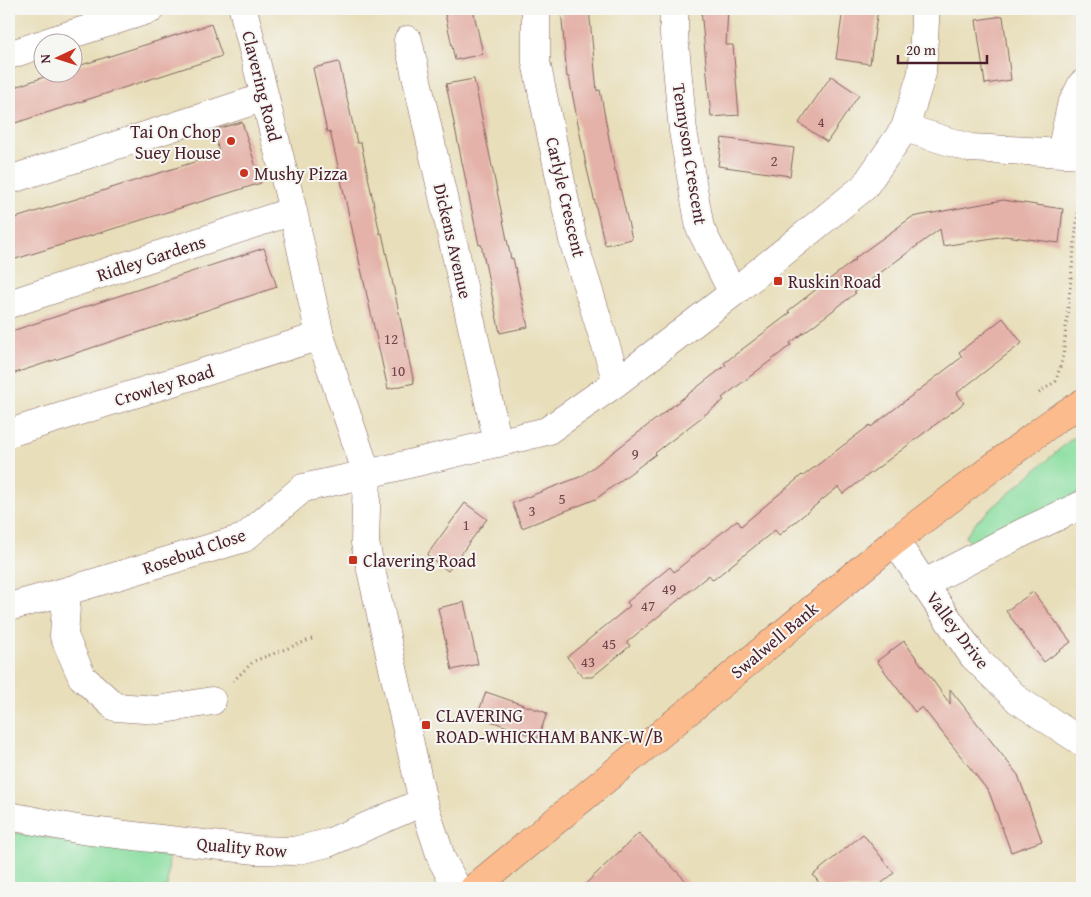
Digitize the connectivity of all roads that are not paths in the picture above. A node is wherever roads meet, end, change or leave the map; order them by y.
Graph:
1 (151, 9) edge
2 (242, 9) edge
3 (536, 9) edge
4 (674, 9) edge
5 (925, 9) edge
6 (79, 32) edge
7 (408, 40) dead end
8 (32, 47) edge
9 (9, 55) edge
10 (1082, 84) edge
11 (265, 97) junction
12 (905, 128) junction
13 (1071, 153) edge
14 (9, 180) edge
15 (293, 211) junction
16 (733, 293) junction
17 (9, 304) edge
18 (320, 336) junction
19 (617, 382) junction
20 (1082, 403) edge
21 (9, 433) edge
22 (498, 442) junction
23 (367, 474) junction
24 (1082, 505) edge
25 (895, 541) junction
26 (923, 584) junction
27 (67, 591) junction
28 (9, 607) edge
29 (212, 701) road end
30 (1082, 742) edge
31 (423, 802) junction
32 (9, 816) edge
33 (457, 888) edge
34 (474, 888) edge

1 - 6 street
2 - 11 street, Clavering Road
3 - 19 street, Carlyle Crescent
4 - 16 street, Tennyson Crescent
5 - 12 street
7 - 22 street, Dickens Avenue
8 - 9 street
10 - 13 street
11 - 14 street
11 - 15 street, Clavering Road
12 - 13 street
12 - 16 street
15 - 17 street, Ridley Gardens
15 - 18 street, Clavering Road
16 - 19 street
18 - 21 street, Crowley Road
18 - 23 street, Clavering Road
19 - 22 street
20 - 25 main road, Swalwell Bank
22 - 23 street
23 - 27 street, Rosebud Close
23 - 31 street, Clavering Road
24 - 26 street
25 - 26 street, Valley Drive
25 - 34 main road, Swalwell Bank
26 - 30 street, Valley Drive
27 - 28 street, Rosebud Close
27 - 29 street
31 - 32 street, Quality Row
31 - 33 street, Clavering Road

